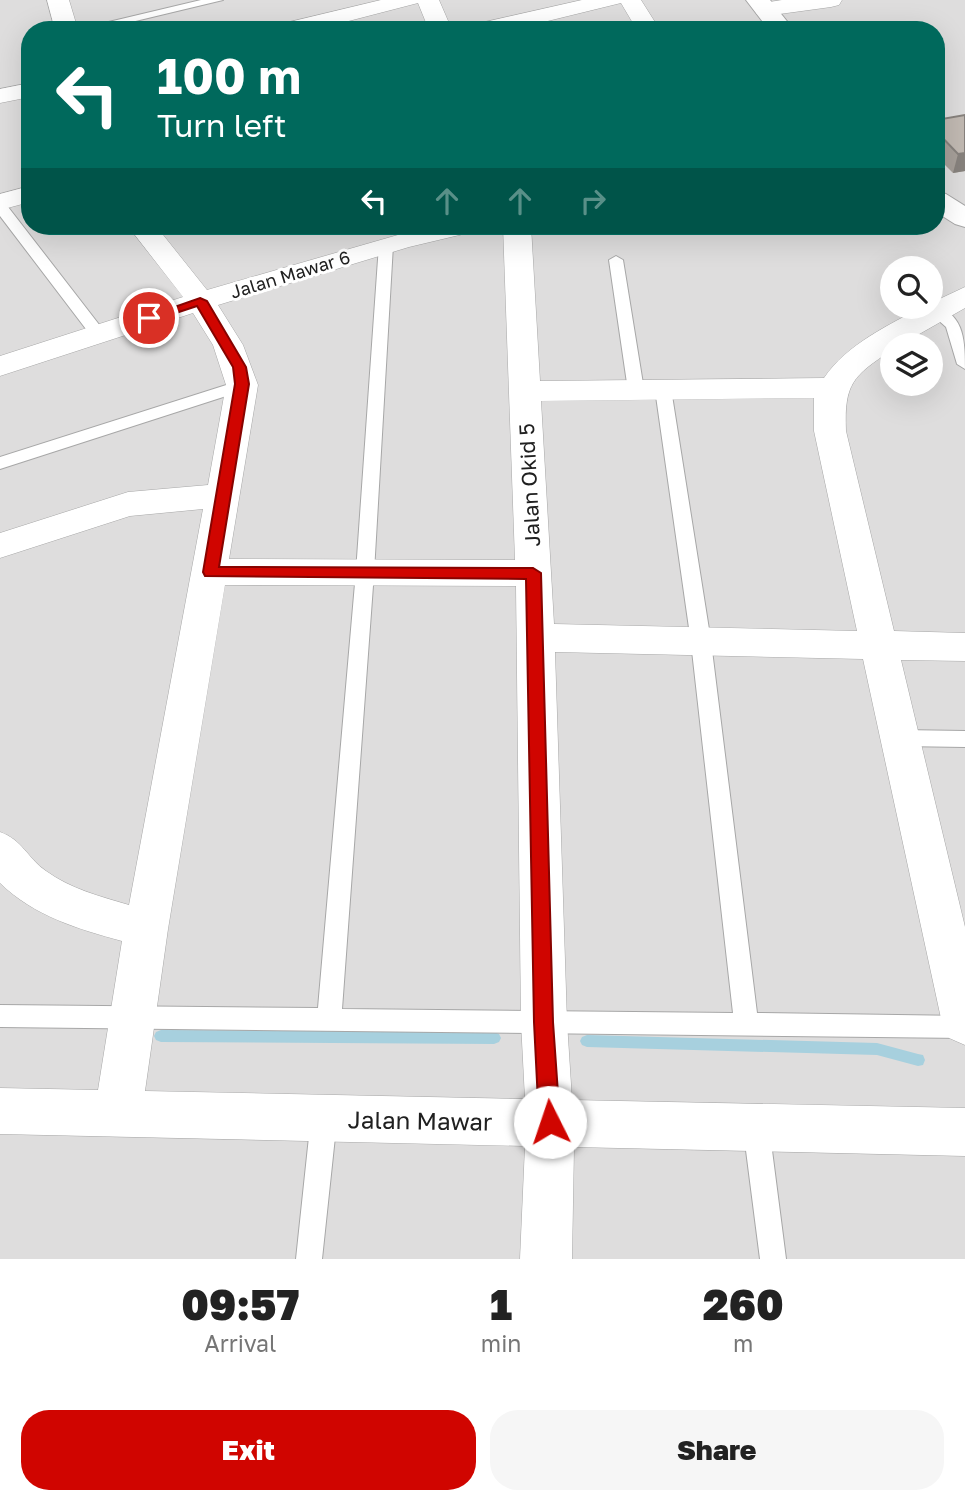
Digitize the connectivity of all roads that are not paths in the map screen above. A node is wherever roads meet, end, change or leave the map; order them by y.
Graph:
1 (58, 0) edge
2 (217, 0) edge
3 (409, 0) edge
4 (428, 0) edge
5 (612, 0) edge
6 (630, 0) edge
7 (831, 0) edge
8 (762, 4) edge
9 (64, 21) edge
10 (122, 21) edge
11 (322, 21) edge
12 (436, 21) edge
13 (520, 21) edge
14 (643, 21) edge
15 (775, 21) edge
16 (21, 92) edge
17 (0, 96) edge
18 (21, 197) edge
19 (0, 204) edge
20 (21, 232) edge
21 (23, 235) edge
22 (151, 235) edge
23 (517, 235) edge
24 (393, 237) edge
25 (616, 260) dead end
26 (200, 301) junction
27 (956, 319) edge
28 (98, 334) junction
29 (965, 364) edge
30 (0, 366) edge
31 (242, 384) junction
32 (833, 388) junction
33 (649, 389) junction
34 (524, 391) junction
35 (0, 463) edge
36 (223, 495) junction
37 (0, 546) edge
38 (211, 572) junction
39 (365, 572) junction
40 (533, 573) junction
41 (536, 638) junction
42 (701, 642) junction
43 (880, 646) junction
44 (965, 647) edge
45 (901, 738) junction
46 (965, 739) edge
47 (0, 850) edge
48 (146, 929) junction
49 (957, 951) edge
50 (0, 1016) edge
51 (131, 1017) junction
52 (329, 1019) junction
53 (544, 1022) junction
54 (746, 1024) junction
55 (965, 1025) edge
56 (0, 1111) edge
57 (118, 1114) junction
58 (324, 1118) junction
59 (550, 1122) junction
60 (756, 1127) junction
61 (965, 1132) edge
62 (309, 1259) edge
63 (546, 1259) edge
64 (773, 1259) edge

1 - 9 street
2 - 10 lane
3 - 11 street
4 - 12 street
5 - 13 street
6 - 14 street
7 - 8 street
8 - 15 street
16 - 17 street
18 - 19 street
19 - 20 lane
21 - 28 lane
22 - 26 street
23 - 34 street, Jalan Okid 5
24 - 26 street, Jalan Mawar 6
24 - 39 lane
25 - 33 lane
26 - 28 street, Jalan Mawar 6
26 - 31 street
27 - 29 lane
27 - 32 street
28 - 30 street, Jalan Mawar 6
31 - 35 lane
31 - 36 street
32 - 33 street
32 - 43 street
33 - 34 street
33 - 42 lane
34 - 40 street, Jalan Okid 5
36 - 37 street
36 - 38 street
38 - 39 street
38 - 48 street
39 - 40 street
39 - 52 lane
40 - 41 street, Jalan Okid 5
41 - 42 street
41 - 53 street, Jalan Okid 5
42 - 43 street
42 - 54 lane
43 - 44 street
43 - 45 street
45 - 46 lane
45 - 49 street
47 - 48 street
48 - 51 street
49 - 55 street
50 - 51 lane
51 - 52 lane
51 - 57 street
52 - 53 lane
53 - 54 lane
53 - 59 street, Jalan Okid 5
54 - 55 lane
56 - 57 street, Jalan Mawar
57 - 58 street, Jalan Mawar
58 - 59 street, Jalan Mawar
58 - 62 lane
59 - 60 street, Jalan Mawar
59 - 63 street, Jalan Okid 5
60 - 61 street, Jalan Mawar
60 - 64 lane

